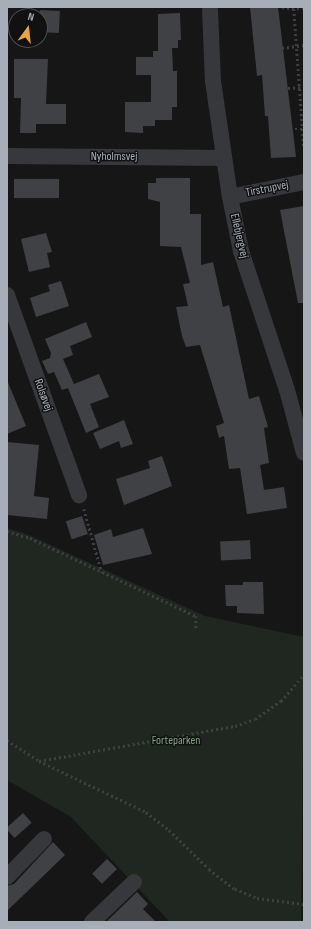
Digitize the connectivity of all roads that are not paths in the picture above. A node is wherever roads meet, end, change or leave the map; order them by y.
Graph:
1 (210, 10) dead end
2 (7, 156) edge
3 (222, 158) junction
4 (304, 182) edge
5 (230, 197) junction
6 (7, 295) edge
7 (304, 453) edge
8 (79, 495) road end
9 (44, 839) dead end
10 (7, 877) edge
11 (134, 882) dead end
12 (92, 922) edge

1 - 3 street, Ellebjergvej
2 - 3 street, Nyholmsvej
3 - 5 street, Ellebjergvej
4 - 5 street, Tirstrupvej
5 - 7 street, Ellebjergvej
6 - 8 street, Rolsøvej
9 - 10 street
11 - 12 street

